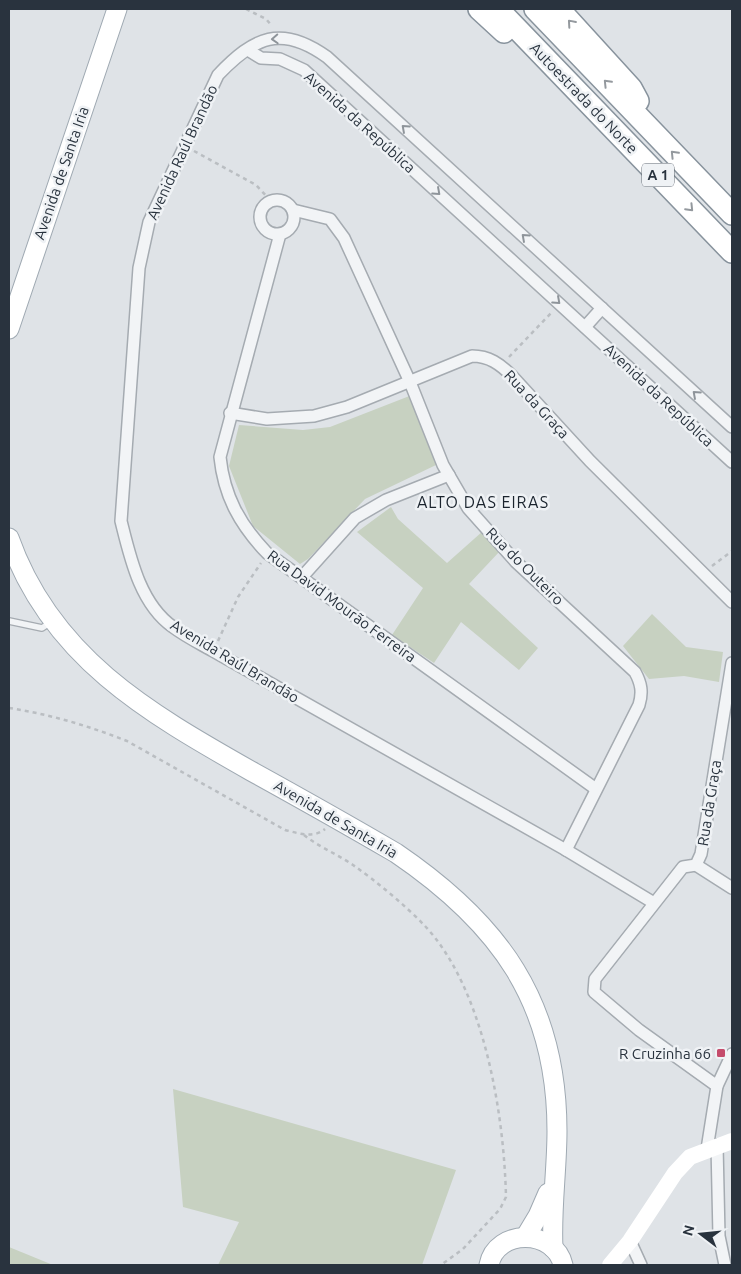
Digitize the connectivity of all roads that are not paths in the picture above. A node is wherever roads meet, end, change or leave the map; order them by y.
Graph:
1 (479, 9) edge
2 (498, 9) edge
3 (535, 9) edge
4 (559, 9) edge
5 (115, 12) edge
6 (248, 50) junction
7 (583, 98) junction
8 (653, 131) junction
9 (293, 210) junction
10 (732, 214) edge
11 (280, 234) junction
12 (732, 252) edge
13 (602, 308) junction
14 (585, 327) junction
15 (9, 329) edge
16 (410, 382) junction
17 (230, 413) junction
18 (732, 427) edge
19 (732, 462) edge
20 (449, 475) junction
21 (9, 538) edge
22 (302, 577) junction
23 (732, 602) edge
24 (9, 621) edge
25 (53, 621) junction
26 (732, 663) edge
27 (596, 788) junction
28 (566, 850) junction
29 (696, 865) junction
30 (732, 888) edge
31 (654, 903) junction
32 (732, 1054) edge
33 (717, 1086) junction
34 (719, 1145) edge
35 (555, 1167) junction
36 (526, 1236) junction
37 (630, 1241) junction
38 (562, 1260) edge
39 (487, 1264) edge
40 (610, 1265) edge
41 (641, 1265) edge
42 (725, 1265) edge

1 - 7 highway
2 - 7 highway, Autoestrada do Norte / A 1
8 -> 3 highway, Autoestrada do Norte / A 1
8 -> 4 highway
5 - 15 main road, Avenida de Santa Iria
13 -> 6 street, Avenida da República
6 -> 14 street, Avenida da República
6 - 28 street, Avenida Raúl Brandão
7 -> 12 highway, Autoestrada do Norte / A 1
10 -> 8 highway, Autoestrada do Norte / A 1
9 - 11 street
9 - 11 street
9 - 16 street, Rua do Outeiro
11 - 17 street, Rua David Mourão Ferreira
13 - 14 street
18 -> 13 street, Avenida da República
14 - 19 street, Avenida da República
16 - 17 street, Rua da Graça
16 - 20 street, Rua do Outeiro
16 - 23 street, Rua da Graça
17 - 22 street, Rua David Mourão Ferreira
20 - 22 street
20 - 27 street, Rua do Outeiro
21 - 25 main road, Avenida de Santa Iria
22 - 27 street, Rua David Mourão Ferreira
24 - 25 lane
25 - 35 main road, Avenida de Santa Iria
26 - 29 street, Rua da Graça
27 - 28 street, Rua do Outeiro
28 - 31 street, Avenida Raúl Brandão
29 - 30 street
29 - 31 street, Rua da Graça
31 - 33 street, Rua da Graça
32 - 33 street
33 - 34 street
34 - 37 street
34 - 42 street
35 - 36 main road, Avenida de Santa Iria
35 - 38 main road, Avenida de Santa Iria
36 - 38 main road
36 - 39 main road
37 - 40 street
37 - 41 street

